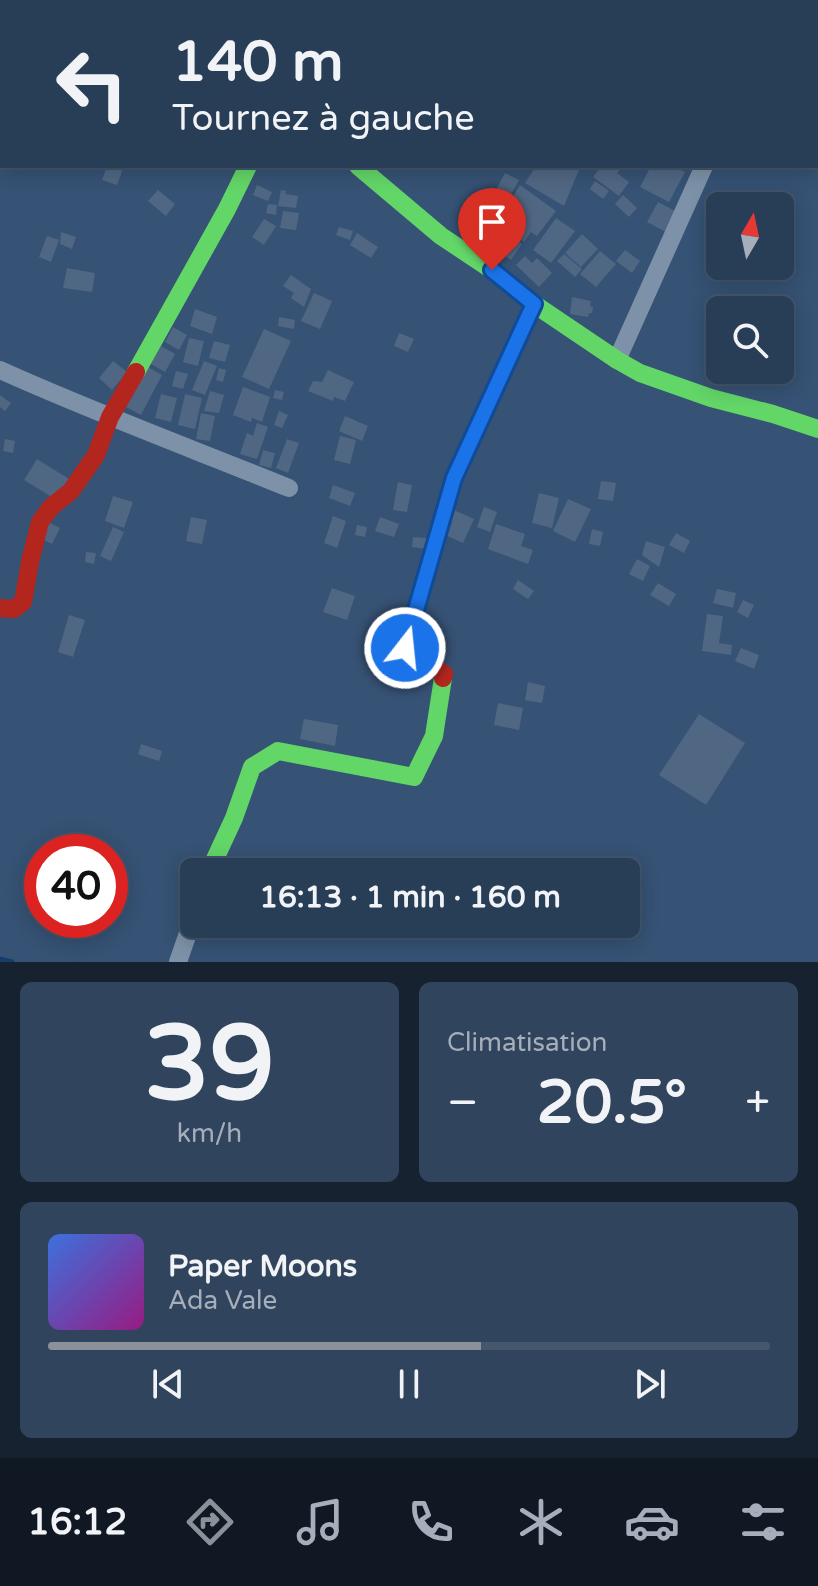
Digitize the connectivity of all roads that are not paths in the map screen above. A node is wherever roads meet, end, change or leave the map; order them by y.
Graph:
1 (247, 168) edge
2 (360, 168) edge
3 (703, 168) edge
4 (534, 304) junction
5 (617, 360) junction
6 (0, 370) edge
7 (110, 417) junction
8 (818, 429) edge
9 (289, 488) dead end
10 (0, 608) edge
11 (215, 858) edge
12 (186, 938) edge
13 (178, 962) edge

1 - 7 street
2 - 4 street
3 - 5 street
4 - 5 street
4 - 11 street
5 - 8 street
6 - 7 street
7 - 9 street
7 - 10 street
12 - 13 street

